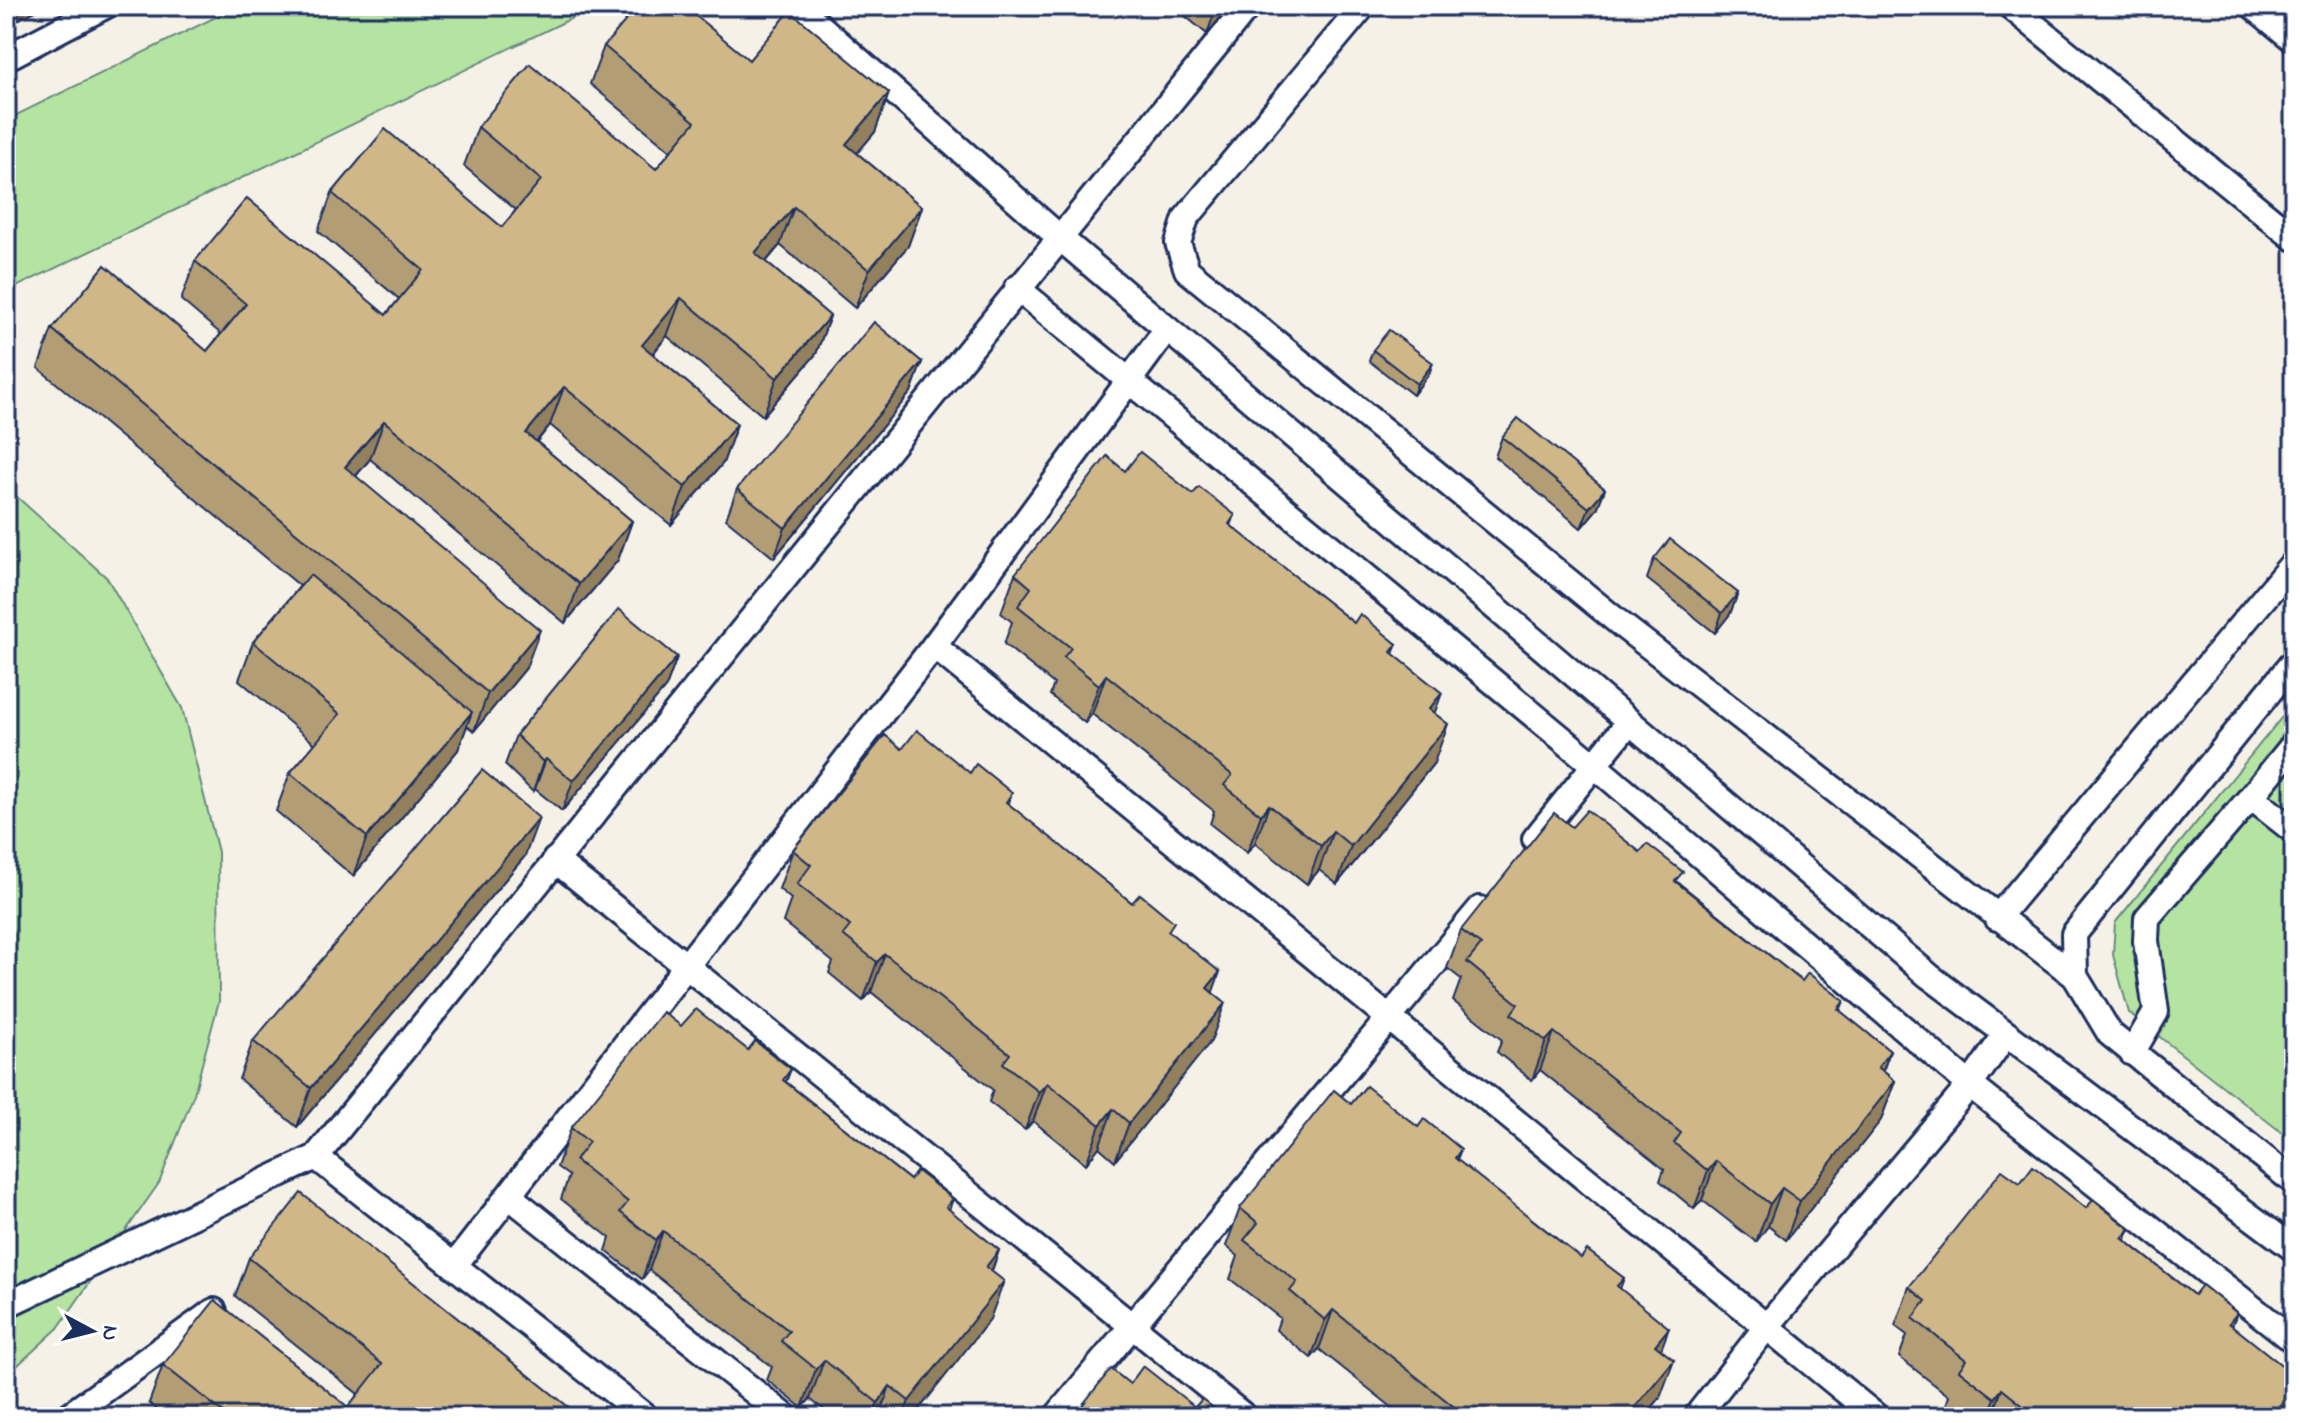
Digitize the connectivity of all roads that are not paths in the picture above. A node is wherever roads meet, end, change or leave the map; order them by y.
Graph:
1 (105, 6) edge
2 (797, 6) edge
3 (1248, 6) edge
4 (1363, 6) edge
5 (2010, 6) edge
6 (2253, 6) edge
7 (2294, 40) edge
8 (6, 58) edge
9 (1059, 237) junction
10 (2294, 238) edge
11 (1017, 288) junction
12 (1167, 329) junction
13 (1127, 380) junction
14 (2294, 562) edge
15 (934, 646) junction
16 (2294, 661) edge
17 (1629, 722) junction
18 (2294, 744) edge
19 (1594, 765) junction
20 (2251, 797) junction
21 (2294, 831) edge
22 (555, 860) junction
23 (1517, 862) edge
24 (1498, 886) edge
25 (1997, 918) junction
26 (688, 965) junction
27 (2075, 976) junction
28 (1391, 1019) junction
29 (2006, 1034) junction
30 (2132, 1053) junction
31 (1970, 1085) junction
32 (316, 1157) junction
33 (2294, 1182) edge
34 (509, 1196) junction
35 (2294, 1249) edge
36 (454, 1266) junction
37 (6, 1305) edge
38 (214, 1311) edge
39 (1768, 1325) junction
40 (1134, 1327) junction
41 (2294, 1341) edge
42 (67, 1417) edge
43 (646, 1417) edge
44 (786, 1417) edge
45 (1056, 1417) edge
46 (1245, 1417) edge
47 (1696, 1417) edge
48 (1877, 1417) edge

1 - 8 lane
2 - 9 lane
3 - 9 lane
4 - 25 lane
5 - 10 lane
6 - 7 lane
9 - 11 lane
9 - 12 lane
11 - 13 lane
11 - 22 lane
12 - 13 lane
12 - 17 lane
13 - 15 lane
13 - 19 lane
14 - 25 lane
15 - 26 lane
15 - 28 lane
16 - 27 lane
17 - 19 lane
17 - 29 lane
18 - 20 lane
19 - 23 lane
19 - 31 lane
20 - 21 lane
20 - 30 lane
22 - 26 lane
22 - 32 lane
24 - 28 lane
25 - 27 lane
26 - 34 lane
26 - 40 lane
27 - 30 lane
28 - 39 lane
28 - 40 lane
29 - 31 lane
29 - 35 lane
30 - 33 lane
31 - 39 lane
31 - 41 lane
32 - 36 lane
32 - 37 lane
34 - 36 lane
34 - 44 lane
36 - 43 lane
38 - 42 lane
39 - 47 lane
39 - 48 lane
40 - 45 lane
40 - 46 lane

